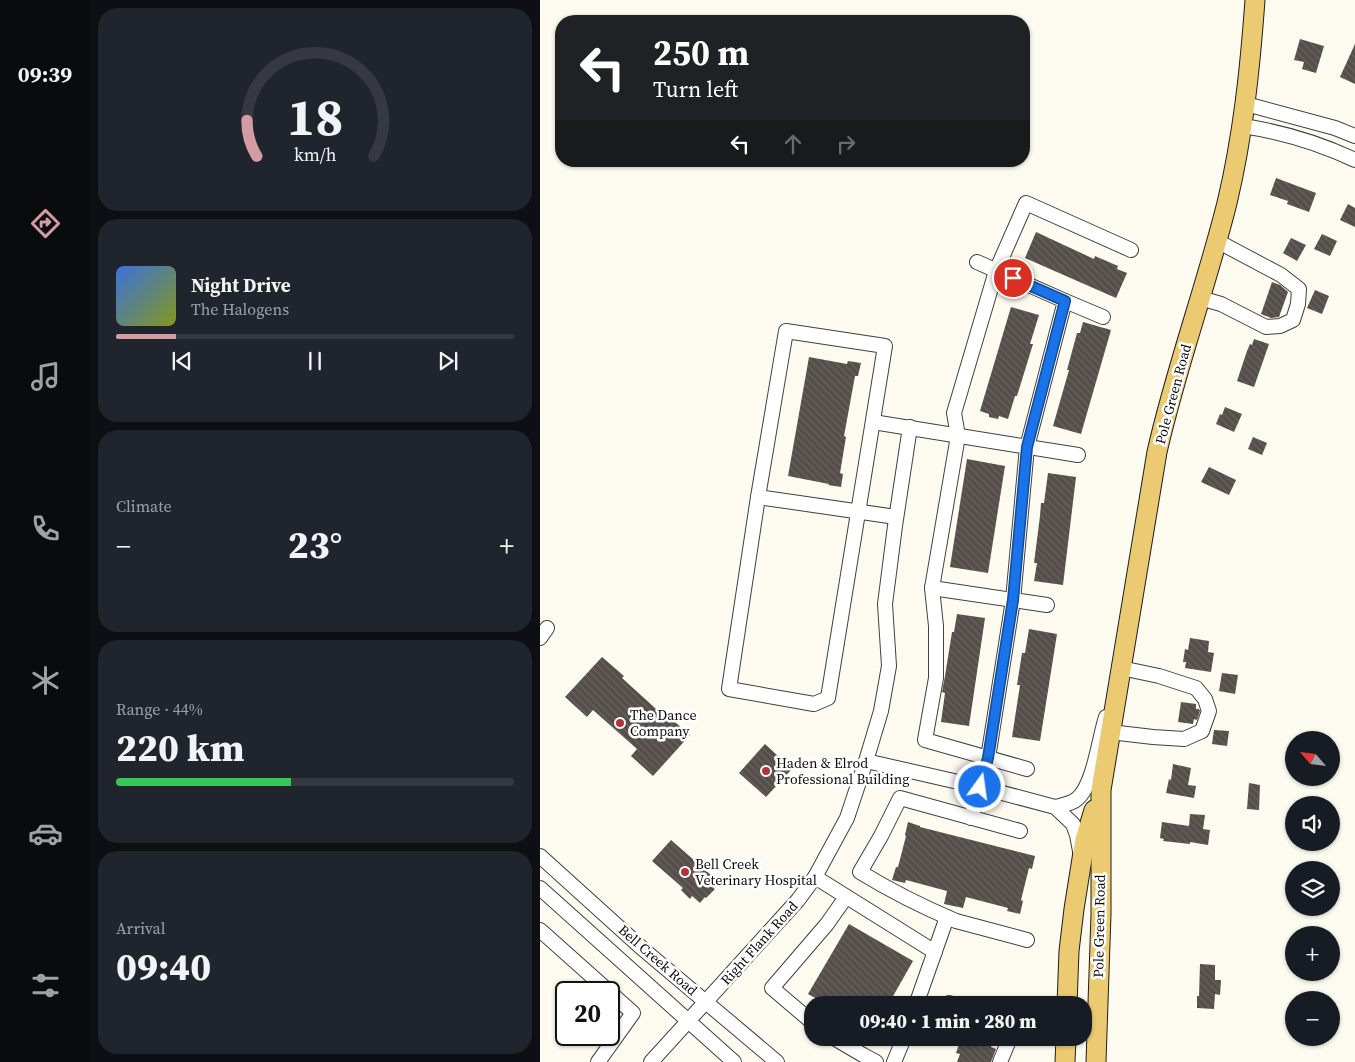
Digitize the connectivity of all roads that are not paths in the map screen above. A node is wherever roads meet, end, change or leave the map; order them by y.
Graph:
1 (1255, 0) edge
2 (1246, 104) junction
3 (1243, 126) junction
4 (1355, 136) edge
5 (1355, 160) edge
6 (1217, 241) junction
7 (1131, 250) dead end
8 (976, 262) dead end
9 (996, 271) junction
10 (1200, 298) junction
11 (1065, 301) junction
12 (1103, 317) dead end
13 (873, 422) junction
14 (910, 427) junction
15 (958, 436) junction
16 (1027, 447) junction
17 (1078, 455) dead end
18 (758, 497) junction
19 (859, 511) junction
20 (896, 516) junction
21 (932, 588) junction
22 (1013, 600) junction
23 (1047, 605) dead end
24 (1121, 668) junction
25 (1110, 732) junction
26 (988, 758) junction
27 (866, 761) junction
28 (1027, 770) dead end
29 (980, 787) junction
30 (1101, 790) junction
31 (1055, 806) junction
32 (971, 818) junction
33 (1020, 831) dead end
34 (540, 856) edge
35 (1082, 862) junction
36 (814, 877) junction
37 (540, 888) edge
38 (846, 896) junction
39 (947, 917) junction
40 (540, 930) edge
41 (1027, 940) dead end
42 (1069, 950) junction
43 (935, 952) junction
44 (919, 996) edge
45 (1060, 996) edge
46 (1067, 996) edge
47 (706, 1002) junction
48 (804, 1015) edge
49 (689, 1021) junction
50 (847, 1046) edge
51 (901, 1046) edge
52 (1007, 1046) edge
53 (1055, 1046) edge
54 (1066, 1046) edge
55 (598, 1062) edge
56 (651, 1062) edge
57 (734, 1062) edge
58 (777, 1062) edge
59 (876, 1062) edge
60 (894, 1062) edge
61 (1000, 1062) edge
62 (1054, 1062) edge
63 (1065, 1062) edge
64 (1096, 1062) edge

1 - 2 main road, Pole Green Road
2 - 3 main road, Pole Green Road
2 - 4 street
3 - 5 street
3 - 6 main road, Pole Green Road
6 - 10 main road, Pole Green Road
6 - 10 street
7 - 9 street
8 - 9 street
9 - 11 street
9 - 15 street
10 - 24 main road, Pole Green Road
11 - 12 street
11 - 16 street
13 - 14 street
13 - 18 street
13 - 19 street
14 - 15 street
14 - 20 street, Right Flank Road
15 - 16 street
15 - 21 street
16 - 17 street
16 - 22 street
18 - 19 street
18 - 19 street
19 - 20 street
20 - 27 street, Right Flank Road
21 - 22 street
21 - 26 street
22 - 23 street
22 - 26 street
24 - 25 main road, Pole Green Road
24 - 25 street
24 - 31 street
25 - 30 main road, Pole Green Road
26 - 28 street
26 - 29 street
27 - 29 street
27 - 36 street, Right Flank Road
29 - 31 street
29 - 32 street
30 - 35 main road, Pole Green Road
30 - 64 main road, Pole Green Road
31 - 35 street
32 - 33 street
32 - 39 street
34 - 47 street, Bell Creek Road
35 - 42 main road, Pole Green Road
36 - 38 street
36 - 47 street, Right Flank Road
37 - 49 street, Bell Creek Road
38 - 43 street
38 - 48 street
39 - 41 street
39 - 43 street
40 - 55 street
42 - 45 main road
42 - 46 main road, Pole Green Road
43 - 44 street
47 - 49 street, Right Flank Road
47 - 58 street, Bell Creek Road
49 - 56 street, Right Flank Road
49 - 57 street, Bell Creek Road
50 - 59 street
51 - 60 street
52 - 61 street
53 - 62 main road
54 - 63 main road

